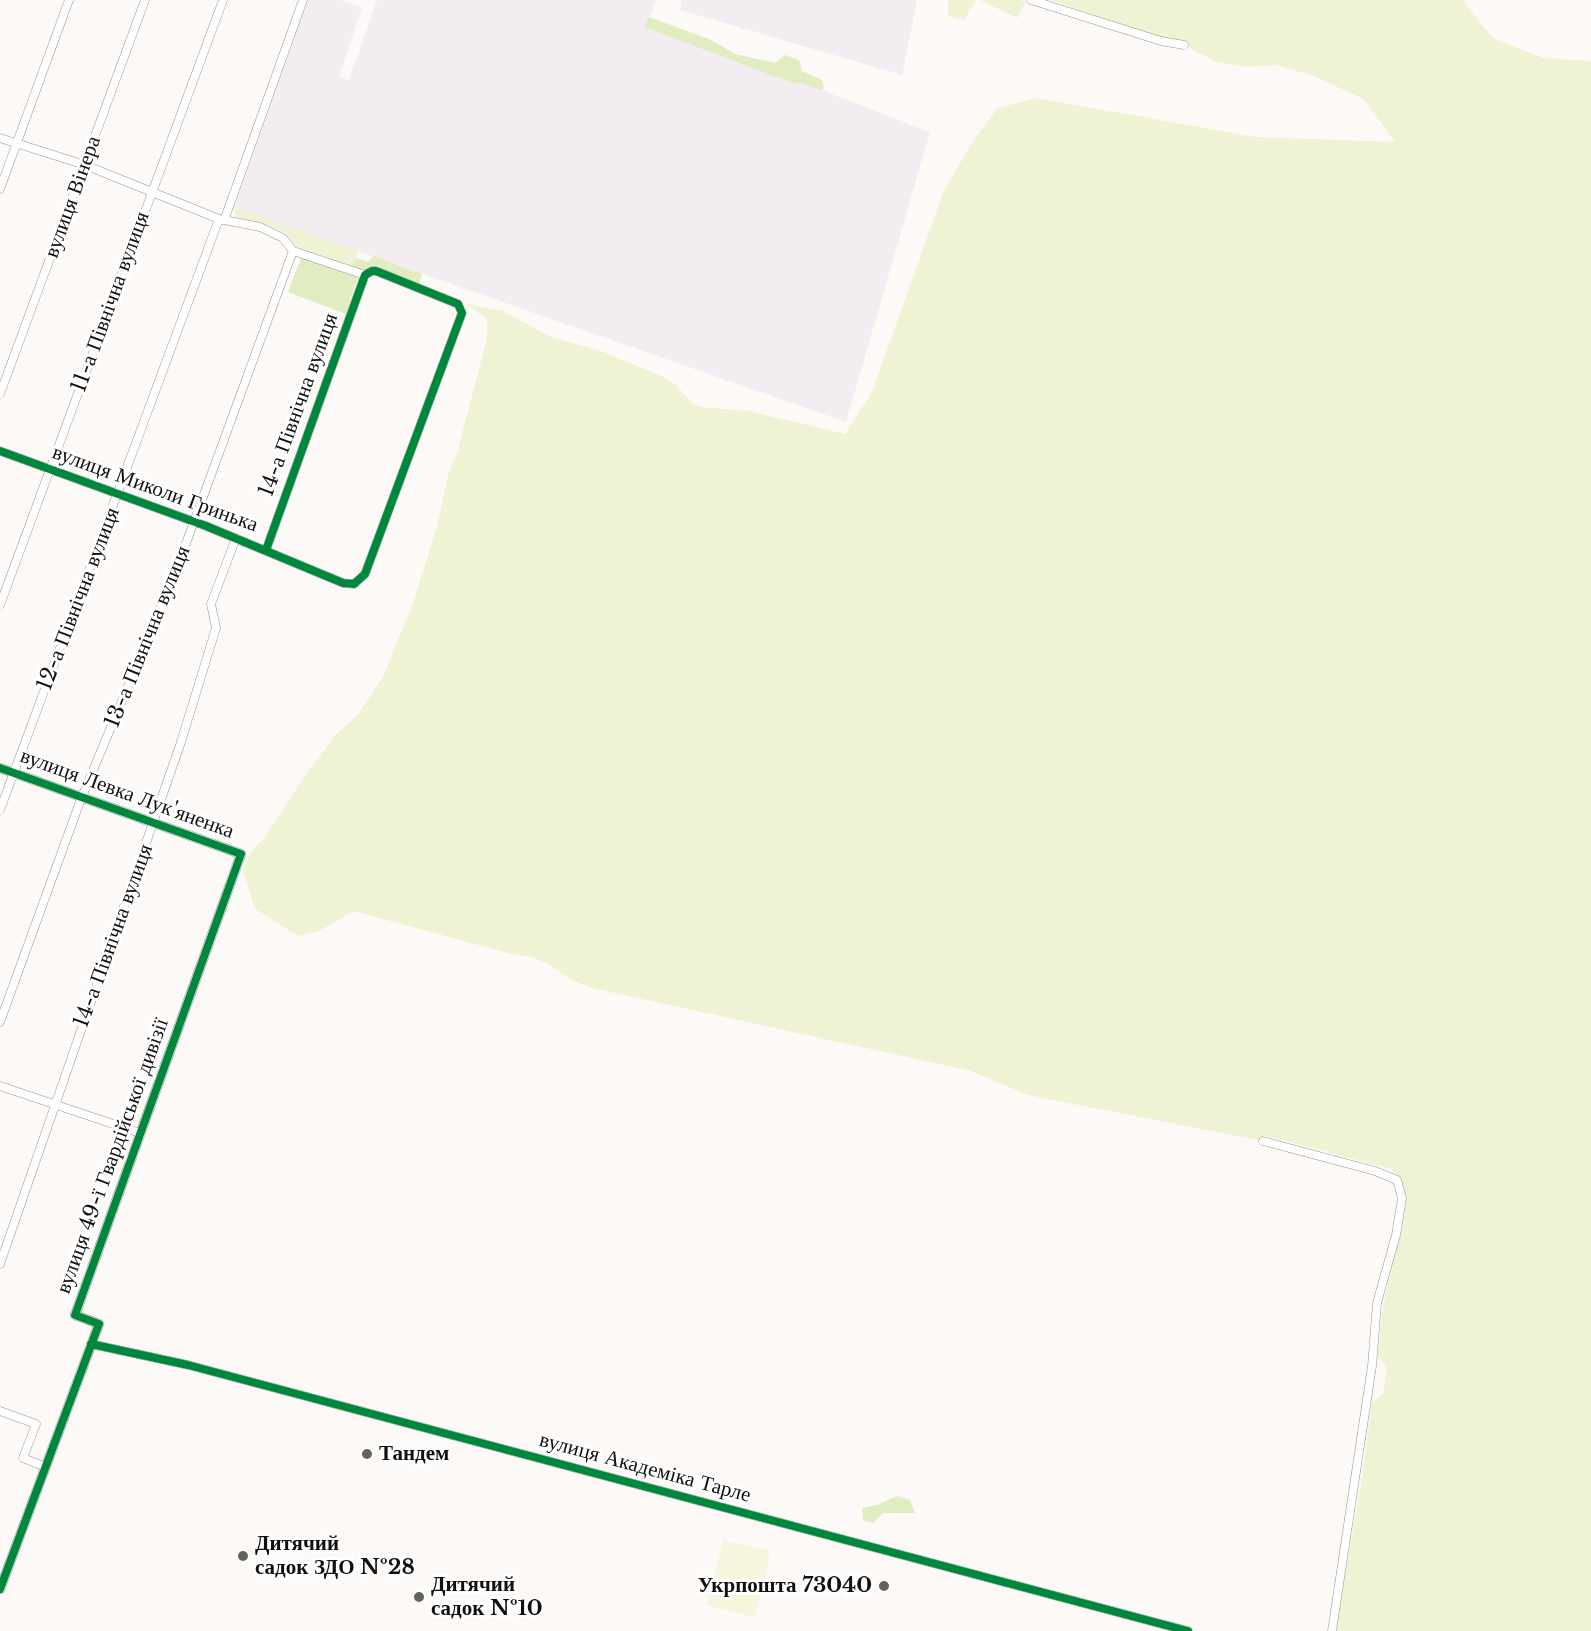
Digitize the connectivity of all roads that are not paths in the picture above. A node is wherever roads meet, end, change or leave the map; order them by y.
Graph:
1 (69, 0) edge
2 (145, 0) edge
3 (223, 0) edge
4 (303, 0) edge
5 (1030, 0) edge
6 (1184, 45) dead end
7 (0, 138) edge
8 (18, 142) junction
9 (85, 165) junction
10 (0, 189) edge
11 (150, 192) junction
12 (222, 219) junction
13 (293, 250) junction
14 (366, 274) junction
15 (0, 394) edge
16 (0, 451) edge
17 (50, 470) junction
18 (118, 494) junction
19 (194, 522) junction
20 (236, 538) junction
21 (266, 550) junction
22 (0, 605) edge
23 (0, 768) edge
24 (14, 773) junction
25 (81, 799) junction
26 (0, 810) edge
27 (153, 825) junction
28 (241, 854) joint
29 (0, 1022) edge
30 (0, 1086) edge
31 (54, 1103) junction
32 (140, 1133) junction
33 (1263, 1141) dead end
34 (0, 1264) edge
35 (91, 1344) junction
36 (0, 1410) edge
37 (46, 1467) junction
38 (0, 1589) edge
39 (1188, 1631) edge
40 (1332, 1631) edge

1 - 8 street
2 - 9 street, вулиця Вінера
3 - 11 street, 11-а Північна вулиця
4 - 12 street, 12-а Північна вулиця
5 - 6 street
7 - 8 street
8 - 9 street
8 - 10 street
9 - 11 street
9 - 15 street, вулиця Вінера
11 - 12 street
11 - 17 street, 11-а Північна вулиця
12 - 13 street
12 - 18 street, 12-а Північна вулиця
13 - 14 street
13 - 19 street, 13-а Північна вулиця
14 - 21 street, 14-а Північна вулиця
14 - 21 street, вулиця Миколи Гринька
16 - 17 street, вулиця Миколи Гринька
17 - 18 street, вулиця Миколи Гринька
17 - 22 street, 11-а Північна вулиця
18 - 19 street, вулиця Миколи Гринька
18 - 24 street, 12-а Північна вулиця
19 - 20 street, вулиця Миколи Гринька
19 - 25 street, 13-а Північна вулиця
20 - 21 street, вулиця Миколи Гринька
20 - 27 street, 14-а Північна вулиця
23 - 24 street, вулиця Левка Лук'яненка
24 - 25 street, вулиця Левка Лук'яненка
24 - 26 street, 12-а Північна вулиця
25 - 27 street, вулиця Левка Лук'яненка
25 - 29 street, 13-а Північна вулиця
27 - 28 street, вулиця Левка Лук'яненка
27 - 31 street, 14-а Північна вулиця
28 - 32 street, вулиця 49-ї Гвардійської дивізії
30 - 31 street
31 - 32 street
31 - 34 street, 14-а Північна вулиця
32 - 35 street, вулиця 49-ї Гвардійської дивізії
33 - 40 street
35 - 37 street, вулиця 49-ї Гвардійської дивізії
35 - 39 street, вулиця Академіка Тарле
36 - 37 street
37 - 38 street, вулиця 49-ї Гвардійської дивізії

